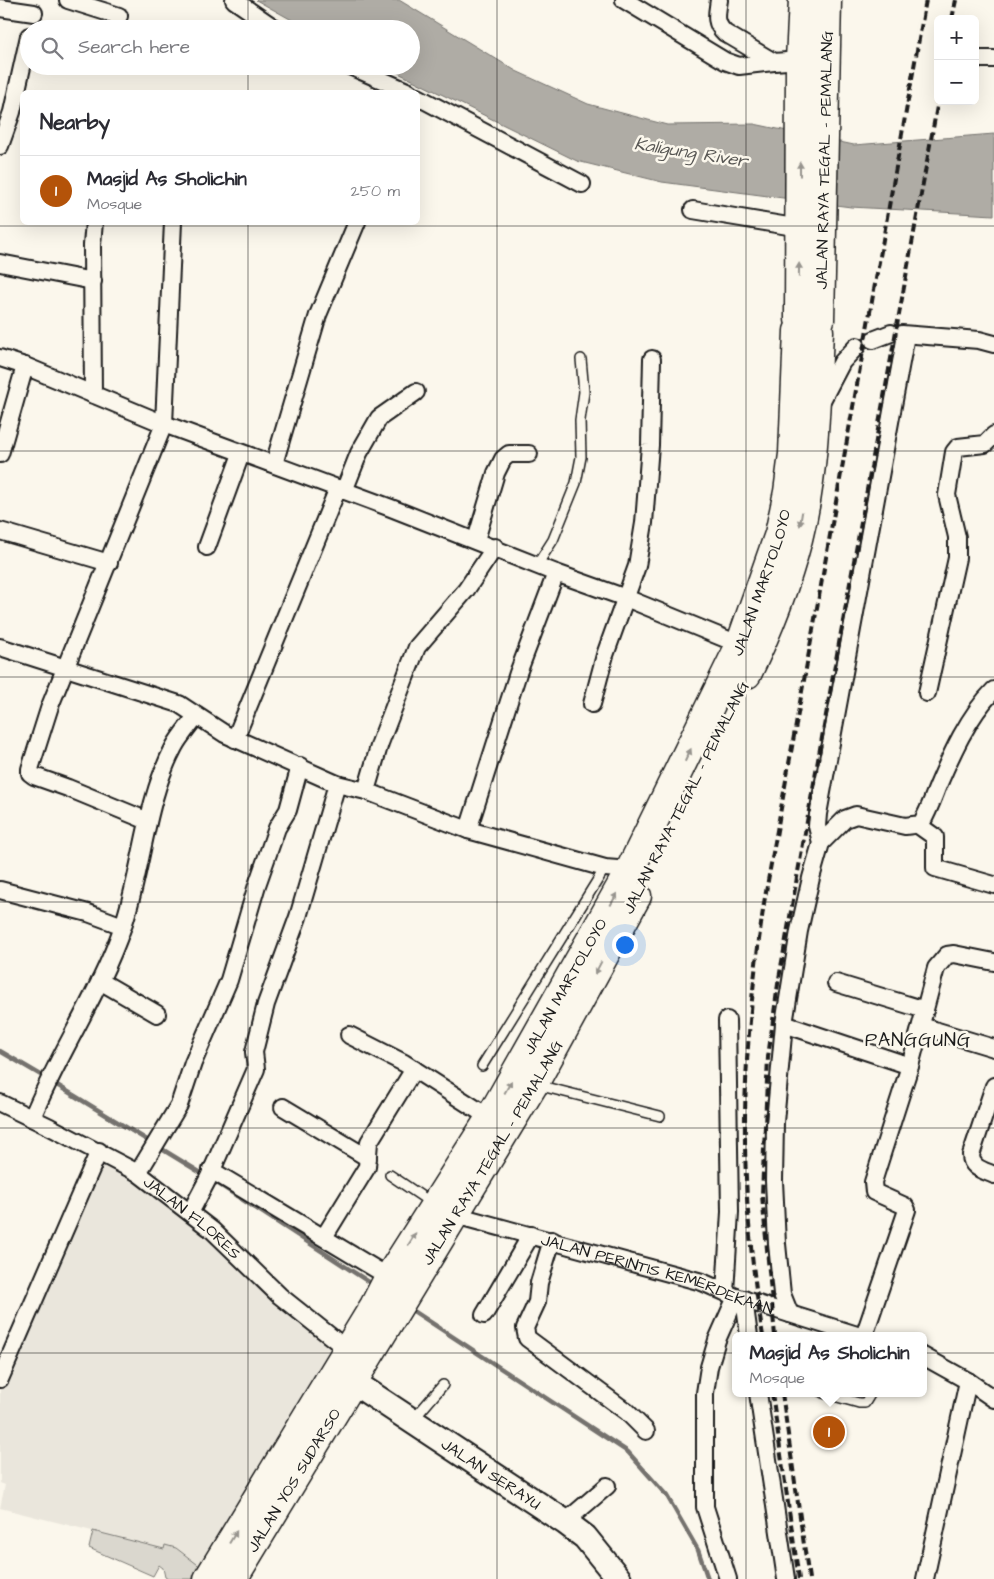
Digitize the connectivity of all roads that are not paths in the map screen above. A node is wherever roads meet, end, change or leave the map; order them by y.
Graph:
1 (68, 0) edge
2 (234, 0) edge
3 (624, 0) edge
4 (719, 0) edge
5 (803, 0) edge
6 (828, 0) edge
7 (0, 8) edge
8 (34, 14) edge
9 (119, 16) dead end
10 (263, 20) edge
11 (979, 59) edge
12 (994, 59) edge
13 (800, 65) junction
14 (23, 75) edge
15 (366, 75) edge
16 (390, 88) edge
17 (21, 90) edge
18 (20, 94) edge
19 (420, 98) edge
20 (17, 113) edge
21 (0, 146) edge
22 (582, 184) dead end
23 (693, 210) dead end
24 (808, 221) junction
25 (94, 225) edge
26 (173, 225) edge
27 (356, 225) edge
28 (0, 264) edge
29 (93, 281) junction
30 (809, 325) junction
31 (900, 334) junction
32 (873, 340) dead end
33 (994, 344) edge
34 (857, 346) dead end
35 (0, 358) edge
36 (582, 358) dead end
37 (652, 359) dead end
38 (25, 366) junction
39 (416, 392) dead end
40 (93, 395) junction
41 (815, 418) junction
42 (164, 424) junction
43 (994, 435) edge
44 (0, 454) edge
45 (241, 454) junction
46 (529, 454) dead end
47 (802, 455) junction
48 (274, 464) junction
49 (341, 489) junction
50 (0, 531) edge
51 (476, 540) junction
52 (206, 547) dead end
53 (494, 547) junction
54 (109, 564) junction
55 (537, 565) junction
56 (556, 573) junction
57 (626, 598) junction
58 (0, 647) edge
59 (749, 648) junction
60 (65, 669) junction
61 (927, 693) dead end
62 (992, 695) edge
63 (592, 704) dead end
64 (196, 716) junction
65 (235, 739) junction
66 (300, 766) junction
67 (337, 784) junction
68 (366, 791) junction
69 (148, 821) junction
70 (918, 825) junction
71 (468, 830) junction
72 (821, 843) junction
73 (618, 869) junction
74 (994, 885) edge
75 (0, 890) edge
76 (123, 926) junction
77 (994, 962) edge
78 (100, 981) junction
79 (836, 983) dead end
80 (925, 1010) junction
81 (158, 1014) dead end
82 (727, 1020) dead end
83 (784, 1024) junction
84 (921, 1026) junction
85 (349, 1035) dead end
86 (994, 1048) edge
87 (482, 1066) dead end
88 (910, 1066) junction
89 (414, 1069) junction
90 (534, 1084) junction
91 (993, 1090) edge
92 (0, 1103) edge
93 (283, 1107) dead end
94 (660, 1116) dead end
95 (32, 1118) junction
96 (490, 1118) junction
97 (99, 1151) junction
98 (368, 1158) junction
99 (138, 1174) junction
100 (390, 1175) dead end
101 (994, 1175) edge
102 (208, 1179) junction
103 (444, 1210) junction
104 (190, 1213) junction
105 (531, 1235) junction
106 (324, 1237) junction
107 (552, 1240) junction
108 (388, 1278) junction
109 (735, 1296) junction
110 (384, 1311) junction
111 (790, 1314) junction
112 (484, 1315) dead end
113 (826, 1331) edge
114 (748, 1332) edge
115 (865, 1332) edge
116 (927, 1358) edge
117 (345, 1369) junction
118 (0, 1379) edge
119 (968, 1381) junction
120 (443, 1385) dead end
121 (759, 1397) edge
122 (836, 1397) edge
123 (869, 1397) edge
124 (994, 1399) edge
125 (412, 1420) junction
126 (646, 1431) dead end
127 (607, 1486) dead end
128 (565, 1522) junction
129 (208, 1579) edge
130 (233, 1579) edge
131 (619, 1579) edge
132 (728, 1579) edge
133 (786, 1579) edge
134 (925, 1579) edge

1 - 9 street
2 - 10 street
3 - 13 street
4 - 13 street
5 - 13 highway, JALAN RAYA TEGAL - PEMALANG
6 - 13 highway, JALAN RAYA TEGAL - PEMALANG
7 - 8 street
11 - 12 street
13 - 24 highway, JALAN RAYA TEGAL - PEMALANG
14 - 17 street
15 - 16 street
18 - 20 street
19 - 22 street
20 - 21 street
23 - 24 street
24 - 30 highway, JALAN RAYA TEGAL - PEMALANG
25 - 29 street
26 - 42 street
27 - 48 street
28 - 29 street
29 - 40 street
30 - 41 highway, JALAN RAYA TEGAL - PEMALANG
30 - 47 highway
31 - 32 street
31 - 33 street
31 - 72 street
34 - 41 street
35 - 38 street
36 - 55 lane
37 - 57 street
38 - 40 street
38 - 44 street
39 - 49 street
40 - 42 street
41 - 47 highway, JALAN RAYA TEGAL - PEMALANG
42 - 45 street
42 - 54 street
43 - 61 street
45 - 48 street
45 - 52 street
46 - 51 street
47 - 59 highway, JALAN RAYA TEGAL - PEMALANG
48 - 49 street
49 - 51 street
49 - 65 street
50 - 54 street
51 - 53 street
53 - 55 street
53 - 68 street
54 - 60 street
55 - 56 street
56 - 57 street
56 - 71 street
57 - 59 street
57 - 63 street
58 - 60 street
73 -> 59 highway, JALAN MARTOLOYO
59 -> 90 highway, JALAN RAYA TEGAL - PEMALANG
60 - 64 street
60 - 69 street
62 - 70 street
64 - 65 street
64 - 69 street
65 - 66 street
66 - 67 street
66 - 99 street
67 - 68 street
67 - 102 street
68 - 71 street
69 - 76 street
70 - 72 street
70 - 74 street
71 - 73 street
72 - 83 street
73 - 87 lane
96 -> 73 highway, JALAN MARTOLOYO
75 - 76 street
76 - 78 street
77 - 80 street
78 - 81 street
78 - 95 street
79 - 80 street
80 - 84 street
82 - 109 street
83 - 88 street
83 - 111 street
84 - 86 street
84 - 88 street
85 - 89 street
88 - 115 street
89 - 96 street
89 - 98 street
90 - 94 lane
90 - 103 highway, JALAN RAYA TEGAL - PEMALANG
91 - 101 street
92 - 95 street, JALAN FLORES
93 - 98 street
95 - 97 street, JALAN FLORES
96 - 103 highway, JALAN MARTOLOYO
97 - 99 street, JALAN FLORES
97 - 118 street
98 - 106 street
99 - 104 street, JALAN FLORES
100 - 103 lane
102 - 104 street
102 - 106 street
103 - 105 street, JALAN PERINTIS KEMERDEKAAN
108 -> 103 highway, JALAN MARTOLOYO
103 - 110 highway, JALAN RAYA TEGAL - PEMALANG
104 - 117 street, JALAN FLORES
105 - 107 street, JALAN PERINTIS KEMERDEKAAN
105 - 112 street
106 - 108 street
107 - 109 street, JALAN PERINTIS KEMERDEKAAN
107 - 126 street
108 - 110 highway, JALAN RAYA TEGAL - PEMALANG
109 - 111 street, JALAN PERINTIS KEMERDEKAAN
109 - 114 street
109 - 132 street
110 - 117 highway, JALAN RAYA TEGAL - PEMALANG
111 - 113 street, JALAN PERINTIS KEMERDEKAAN
116 - 119 street
117 - 125 street, JALAN SERAYU
129 -> 117 highway, JALAN YOS SUDARSO
117 - 130 highway, JALAN YOS SUDARSO
119 - 124 street
119 - 134 street
120 - 125 lane
121 - 133 street
122 - 123 lane
125 - 128 street, JALAN SERAYU
127 - 128 street
128 - 131 street, JALAN SERAYU

